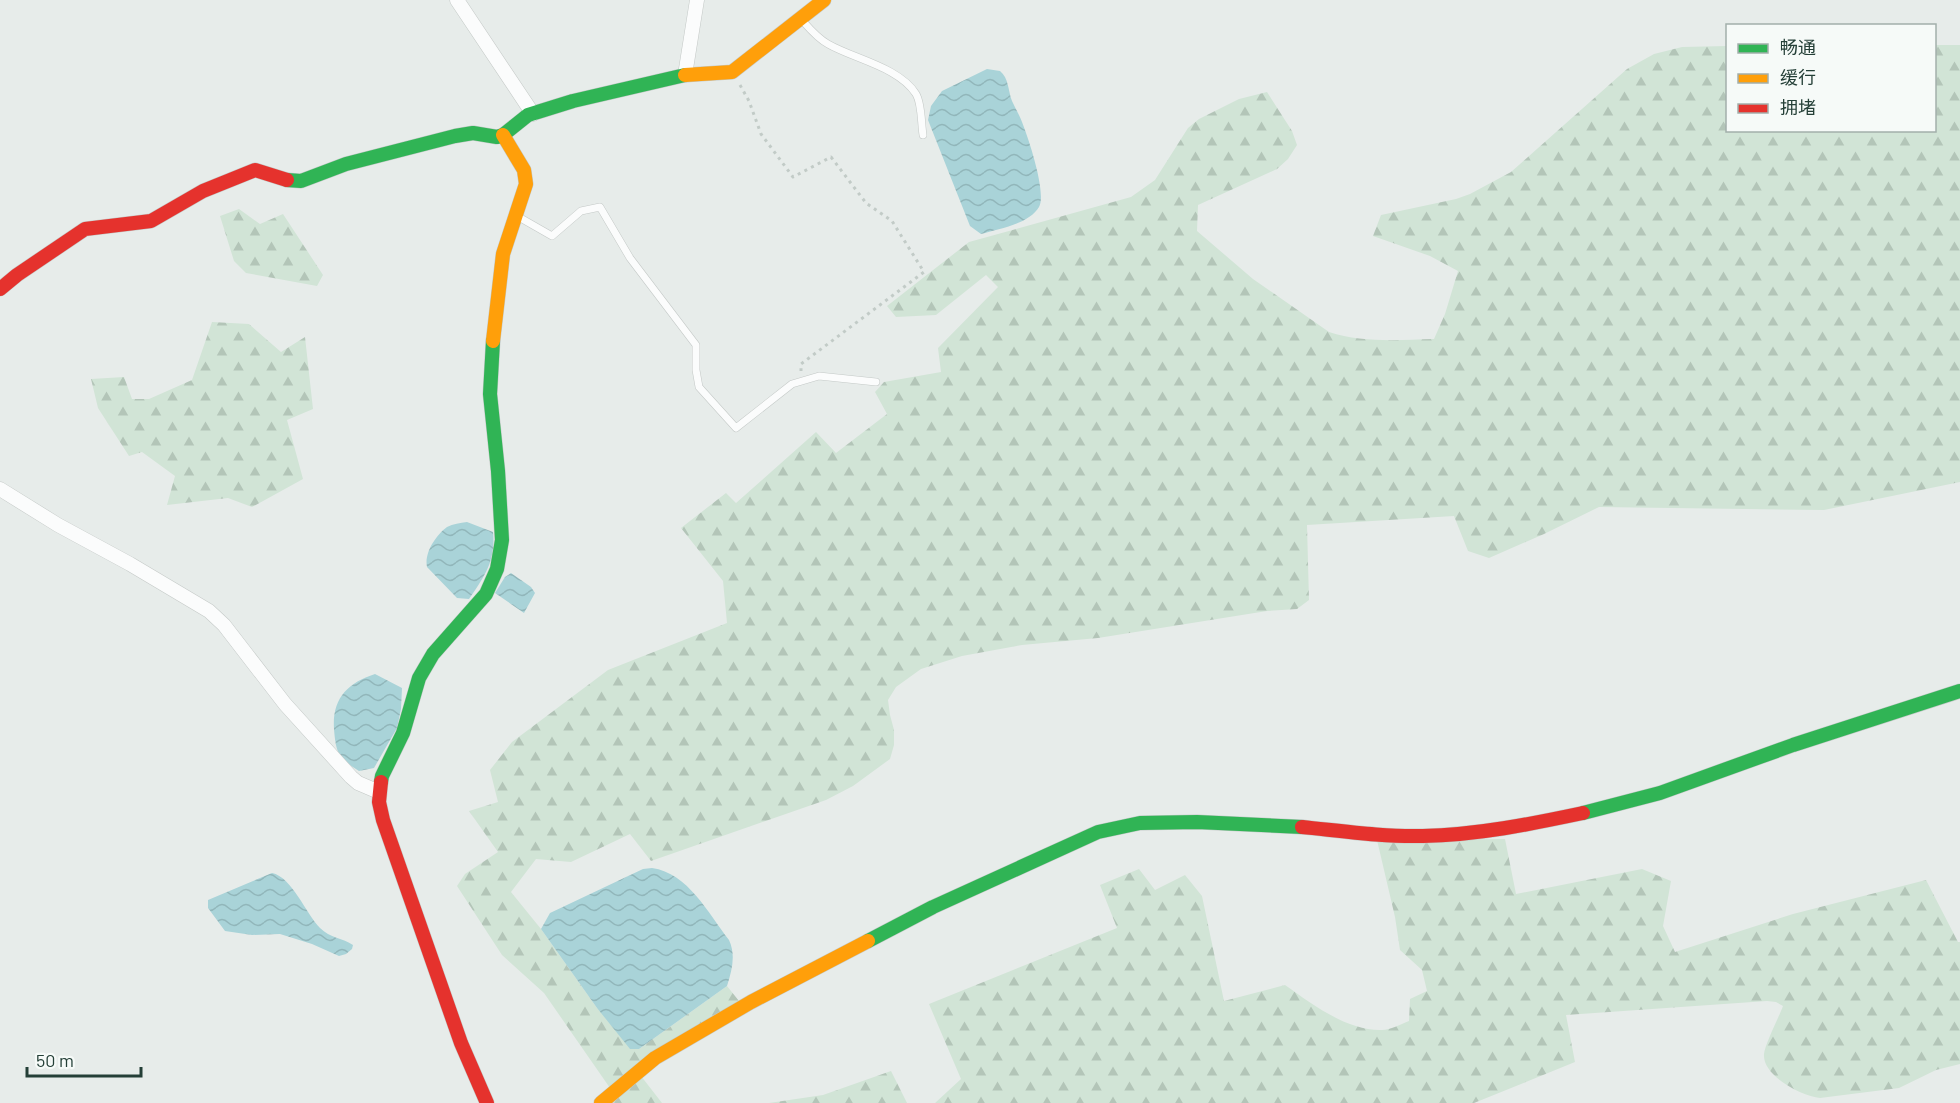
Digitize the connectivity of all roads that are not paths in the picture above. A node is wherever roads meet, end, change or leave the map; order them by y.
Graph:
1 (457, 0) edge
2 (697, 0) edge
3 (824, 0) edge
4 (801, 19) junction
5 (685, 75) junction
6 (532, 114) junction
7 (503, 135) junction
8 (923, 135) dead end
9 (515, 214) junction
10 (0, 289) edge
11 (876, 382) dead end
12 (0, 489) edge
13 (1960, 691) edge
14 (379, 792) junction
15 (487, 1103) edge
16 (601, 1103) edge

1 - 6 street
2 - 5 street
3 - 4 street
4 - 5 street
4 - 8 lane
5 - 6 street
6 - 7 street
7 - 9 street
7 - 10 street
9 - 11 lane
9 - 14 street
12 - 14 street
13 - 16 street
14 - 15 street

